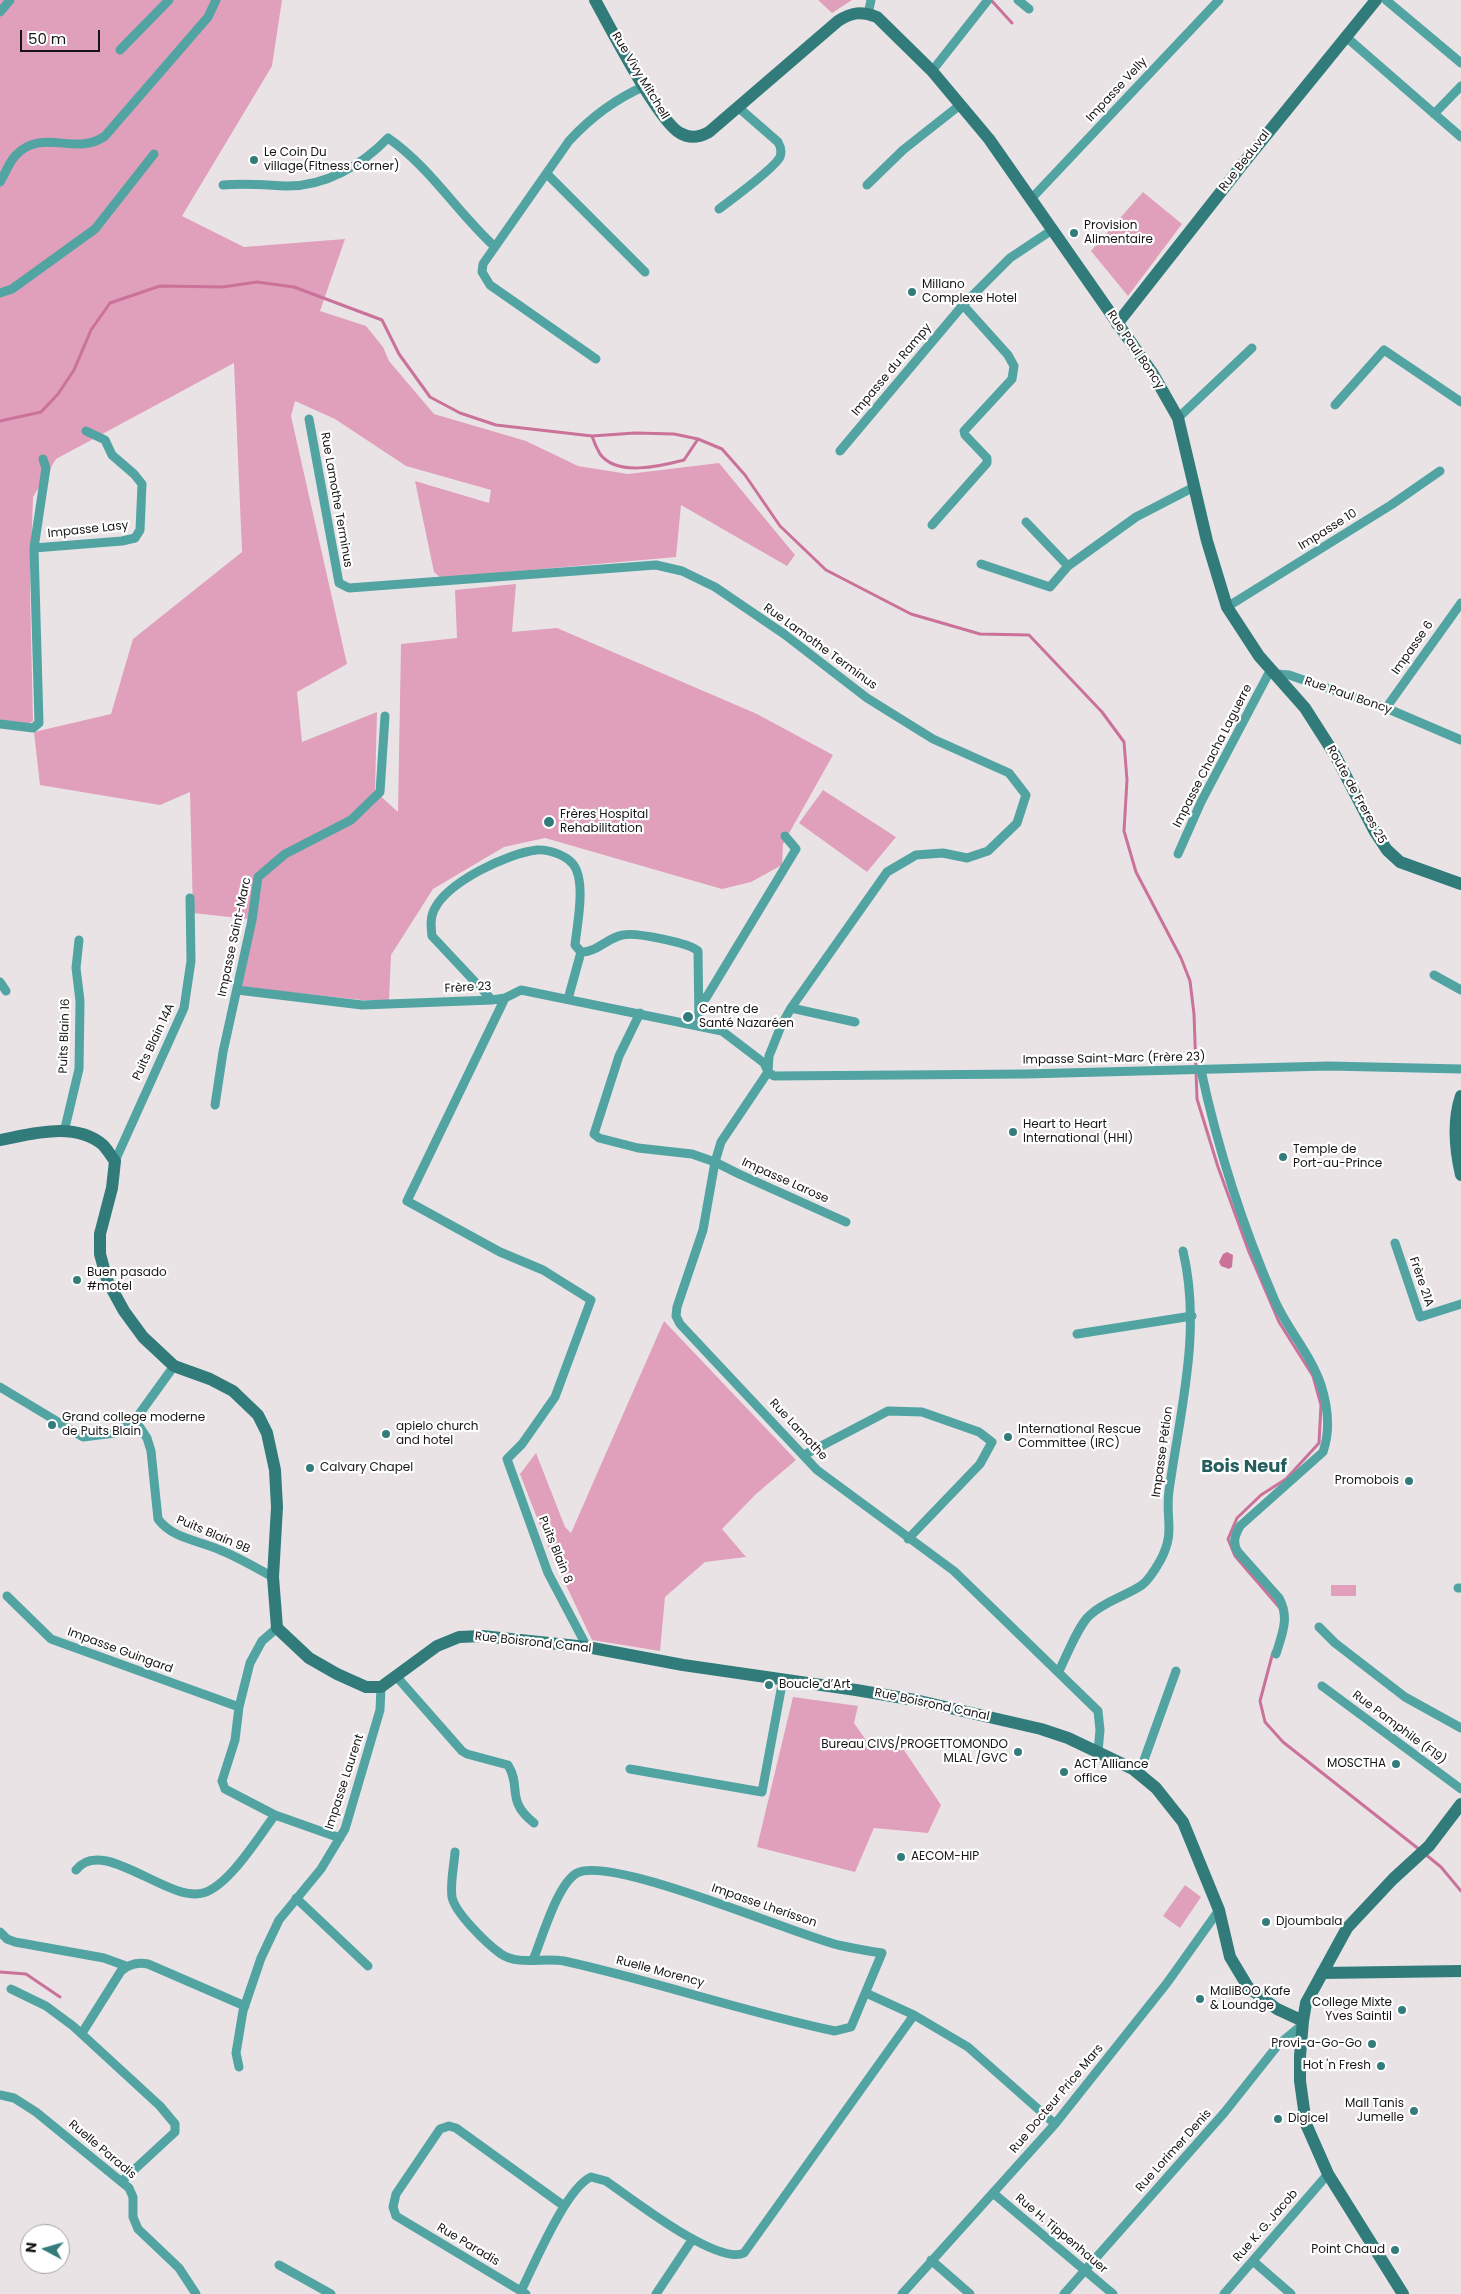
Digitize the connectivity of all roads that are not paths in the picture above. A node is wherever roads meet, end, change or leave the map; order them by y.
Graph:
1 (10, 0) edge
2 (169, 0) edge
3 (216, 0) edge
4 (595, 0) edge
5 (871, 0) edge
6 (1018, 0) edge
7 (1219, 0) edge
8 (1376, 0) edge
9 (1386, 0) edge
10 (987, 1) edge
11 (1029, 10) dead end
12 (0, 12) edge
13 (868, 14) junction
14 (1344, 36) junction
15 (120, 50) dead end
16 (1461, 63) edge
17 (932, 71) junction
18 (645, 86) junction
19 (1461, 86) edge
20 (960, 105) junction
21 (739, 108) junction
22 (1434, 114) junction
23 (1461, 136) edge
24 (154, 154) dead end
25 (547, 174) junction
26 (0, 182) edge
27 (867, 184) dead end
28 (223, 185) dead end
29 (1032, 198) junction
30 (719, 209) dead end
31 (1052, 230) junction
32 (494, 246) junction
33 (645, 272) dead end
34 (0, 293) edge
35 (963, 305) junction
36 (1118, 324) junction
37 (1252, 348) dead end
38 (596, 359) dead end
39 (1461, 402) edge
40 (1335, 405) dead end
41 (1178, 418) junction
42 (309, 419) dead end
43 (86, 430) dead end
44 (840, 451) dead end
45 (43, 459) dead end
46 (1440, 471) dead end
47 (1194, 487) junction
48 (1026, 522) dead end
49 (932, 525) dead end
50 (34, 548) junction
51 (981, 564) dead end
52 (1068, 566) junction
53 (1461, 603) edge
54 (1227, 607) junction
55 (1273, 671) junction
56 (1386, 708) junction
57 (385, 716) dead end
58 (0, 724) edge
59 (1461, 740) edge
60 (784, 836) dead end
61 (1178, 854) dead end
62 (1461, 884) edge
63 (190, 898) dead end
64 (79, 940) dead end
65 (581, 952) junction
66 (1434, 975) dead end
67 (0, 982) edge
68 (237, 990) junction
69 (1461, 990) edge
70 (6, 991) dead end
71 (506, 998) junction
72 (700, 998) junction
73 (568, 999) junction
74 (492, 1000) junction
75 (791, 1008) junction
76 (640, 1013) junction
77 (855, 1022) dead end
78 (699, 1025) junction
79 (1461, 1069) edge
80 (1201, 1070) junction
81 (768, 1072) junction
82 (1461, 1096) edge
83 (215, 1105) dead end
84 (64, 1132) junction
85 (0, 1140) edge
86 (115, 1161) junction
87 (715, 1162) junction
88 (1461, 1175) edge
89 (846, 1222) dead end
90 (1394, 1244) dead end
91 (1183, 1251) dead end
92 (1461, 1304) edge
93 (1192, 1316) junction
94 (1077, 1334) dead end
95 (174, 1366) junction
96 (0, 1387) edge
97 (135, 1420) junction
98 (804, 1455) junction
99 (908, 1539) junction
100 (273, 1577) junction
101 (7, 1596) dead end
102 (1319, 1627) dead end
103 (277, 1628) junction
104 (587, 1647) junction
105 (1276, 1654) dead end
106 (1059, 1671) junction
107 (1176, 1671) dead end
108 (396, 1676) junction
109 (783, 1678) junction
110 (1322, 1686) dead end
111 (381, 1687) junction
112 (239, 1707) junction
113 (1461, 1728) edge
114 (1098, 1752) junction
115 (630, 1769) dead end
116 (1139, 1774) junction
117 (1461, 1789) edge
118 (1461, 1804) edge
119 (275, 1815) junction
120 (534, 1823) dead end
121 (340, 1838) junction
122 (455, 1852) dead end
123 (76, 1870) dead end
124 (296, 1898) junction
125 (1219, 1910) junction
126 (0, 1932) edge
127 (882, 1954) joint
128 (533, 1960) junction
129 (126, 1966) junction
130 (368, 1966) dead end
131 (1461, 1971) edge
132 (1322, 1973) junction
133 (11, 1989) dead end
134 (866, 1993) junction
135 (245, 2006) junction
136 (914, 2015) junction
137 (1302, 2023) junction
138 (82, 2033) junction
139 (239, 2067) dead end
140 (0, 2095) edge
141 (1055, 2124) junction
142 (1328, 2174) junction
143 (122, 2181) junction
144 (993, 2194) junction
145 (564, 2206) junction
146 (692, 2240) junction
147 (931, 2260) junction
148 (1253, 2261) junction
149 (279, 2266) dead end
150 (1085, 2269) junction
151 (524, 2292) edge
152 (196, 2294) edge
153 (331, 2294) edge
154 (656, 2294) edge
155 (902, 2294) edge
156 (970, 2294) edge
157 (1064, 2294) edge
158 (1113, 2294) edge
159 (1224, 2294) edge
160 (1291, 2294) edge
161 (1403, 2294) edge

1 - 12 street
2 - 15 street
3 - 26 street
4 - 18 street, Rue Vivy Mitchell
5 - 13 street
6 - 11 street
7 - 29 street, Impasse Velly
8 - 14 street, Rue Beduval
9 - 16 street
10 - 17 street
13 - 17 street, Rue Paul Boncy
13 - 21 street, Rue Vivy Mitchell
14 - 22 street
14 - 36 street, Rue Beduval
17 - 20 street, Rue Paul Boncy
18 - 21 street, Rue Vivy Mitchell
18 - 25 street
19 - 22 street
20 - 27 street
20 - 29 street, Rue Paul Boncy
21 - 30 street
22 - 23 street
24 - 34 street
25 - 32 street
25 - 33 street
28 - 32 street
29 - 31 street, Rue Paul Boncy
31 - 35 street, Impasse du Rampy
31 - 36 street, Rue Paul Boncy
32 - 38 street
35 - 44 street, Impasse du Rampy
35 - 49 street
36 - 41 street, Rue Paul Boncy
37 - 41 street
39 - 40 street
41 - 47 street, Rue Paul Boncy
42 - 75 street, Rue Lamothe Terminus
43 - 50 street, Impasse Lasy
45 - 50 street
46 - 54 street, Impasse 10
47 - 52 street
47 - 54 street, Rue Paul Boncy
48 - 52 street
50 - 58 street, Impasse Lasy
51 - 52 street
53 - 56 street, Impasse 6
54 - 55 street, Rue Paul Boncy
55 - 56 street, Rue Paul Boncy
55 - 61 street, Impasse Chacha Laguerre
55 - 62 street, Route de Freres 25
56 - 59 street, Rue Paul Boncy
57 - 68 street, Impasse Saint-Marc
60 - 72 street
63 - 86 street, Puits Blain 14A
64 - 84 street, Puits Blain 16
65 - 72 street
65 - 73 street
65 - 74 street
66 - 69 street
67 - 70 street
68 - 74 street, Frère 23
68 - 83 street, Impasse Saint-Marc
71 - 73 street, Frère 23
71 - 74 street, Frère 23
71 - 104 street, Puits Blain 8
72 - 78 street
73 - 76 street, Frère 23
75 - 77 street
75 - 81 street, Rue Lamothe Terminus
76 - 78 street, Frère 23
76 - 87 street, Impasse Larose
78 - 81 street, Frère 23
79 - 80 street, Impasse Saint-Marc (Frère 23)
80 - 81 street, Impasse Saint-Marc (Frère 23)
80 - 105 street
81 - 87 street, Rue Lamothe
82 - 88 street
84 - 85 street
84 - 86 street
86 - 95 street
87 - 89 street, Impasse Larose
87 - 98 street, Rue Lamothe
90 - 92 street, Frère 21A
91 - 93 street, Impasse Pétion
93 - 94 street
93 - 106 street, Impasse Pétion
95 - 97 street
95 - 100 street
96 - 97 street
97 - 100 street, Puits Blain 9B
98 - 99 street, Rue Lamothe
98 - 99 street
99 - 106 street, Rue Lamothe
100 - 103 street
101 - 112 street, Impasse Guingard
102 - 113 street
103 - 111 street
103 - 112 street
104 - 108 street, Rue Boisrond Canal
104 - 109 street, Rue Boisrond Canal
106 - 114 street, Rue Lamothe
107 - 116 street
108 - 111 street, Rue Boisrond Canal
108 - 120 street
109 - 114 street, Rue Boisrond Canal
109 - 115 street
110 - 117 street, Rue Pamphile (F19)
111 - 121 street, Impasse Laurent
112 - 119 street
114 - 116 street, Rue Boisrond Canal
116 - 125 street, Rue Boisrond Canal
118 - 132 street
119 - 121 street
119 - 123 street
121 - 124 street, Impasse Laurent
122 - 128 street, Ruelle Morency
124 - 130 street
124 - 135 street, Impasse Laurent
125 - 137 street, Rue Boisrond Canal
125 - 141 street, Rue Docteur Price Mars
126 - 129 street
127 - 128 street, Impasse Lherisson
127 - 134 street, Ruelle Morency
128 - 134 street, Ruelle Morency
129 - 135 street
129 - 138 street
131 - 132 street
132 - 137 street
133 - 138 street
134 - 136 street
135 - 139 street, Impasse Laurent
136 - 141 street
136 - 146 street
137 - 142 street
137 - 150 street, Rue Lorimer Denis
138 - 143 street
140 - 143 street, Ruelle Paradis
141 - 144 street, Rue Docteur Price Mars
142 - 148 street, Rue K. G. Jacob
142 - 161 street
143 - 152 street, Ruelle Paradis
144 - 147 street, Rue Docteur Price Mars
144 - 150 street, Rue H. Tippenhauer
145 - 146 street
145 - 151 street
145 - 151 street, Rue Paradis
146 - 154 street
147 - 155 street, Rue Docteur Price Mars
147 - 156 street
148 - 159 street, Rue K. G. Jacob
148 - 160 street
149 - 153 street
150 - 157 street, Rue Lorimer Denis
150 - 158 street, Rue H. Tippenhauer

